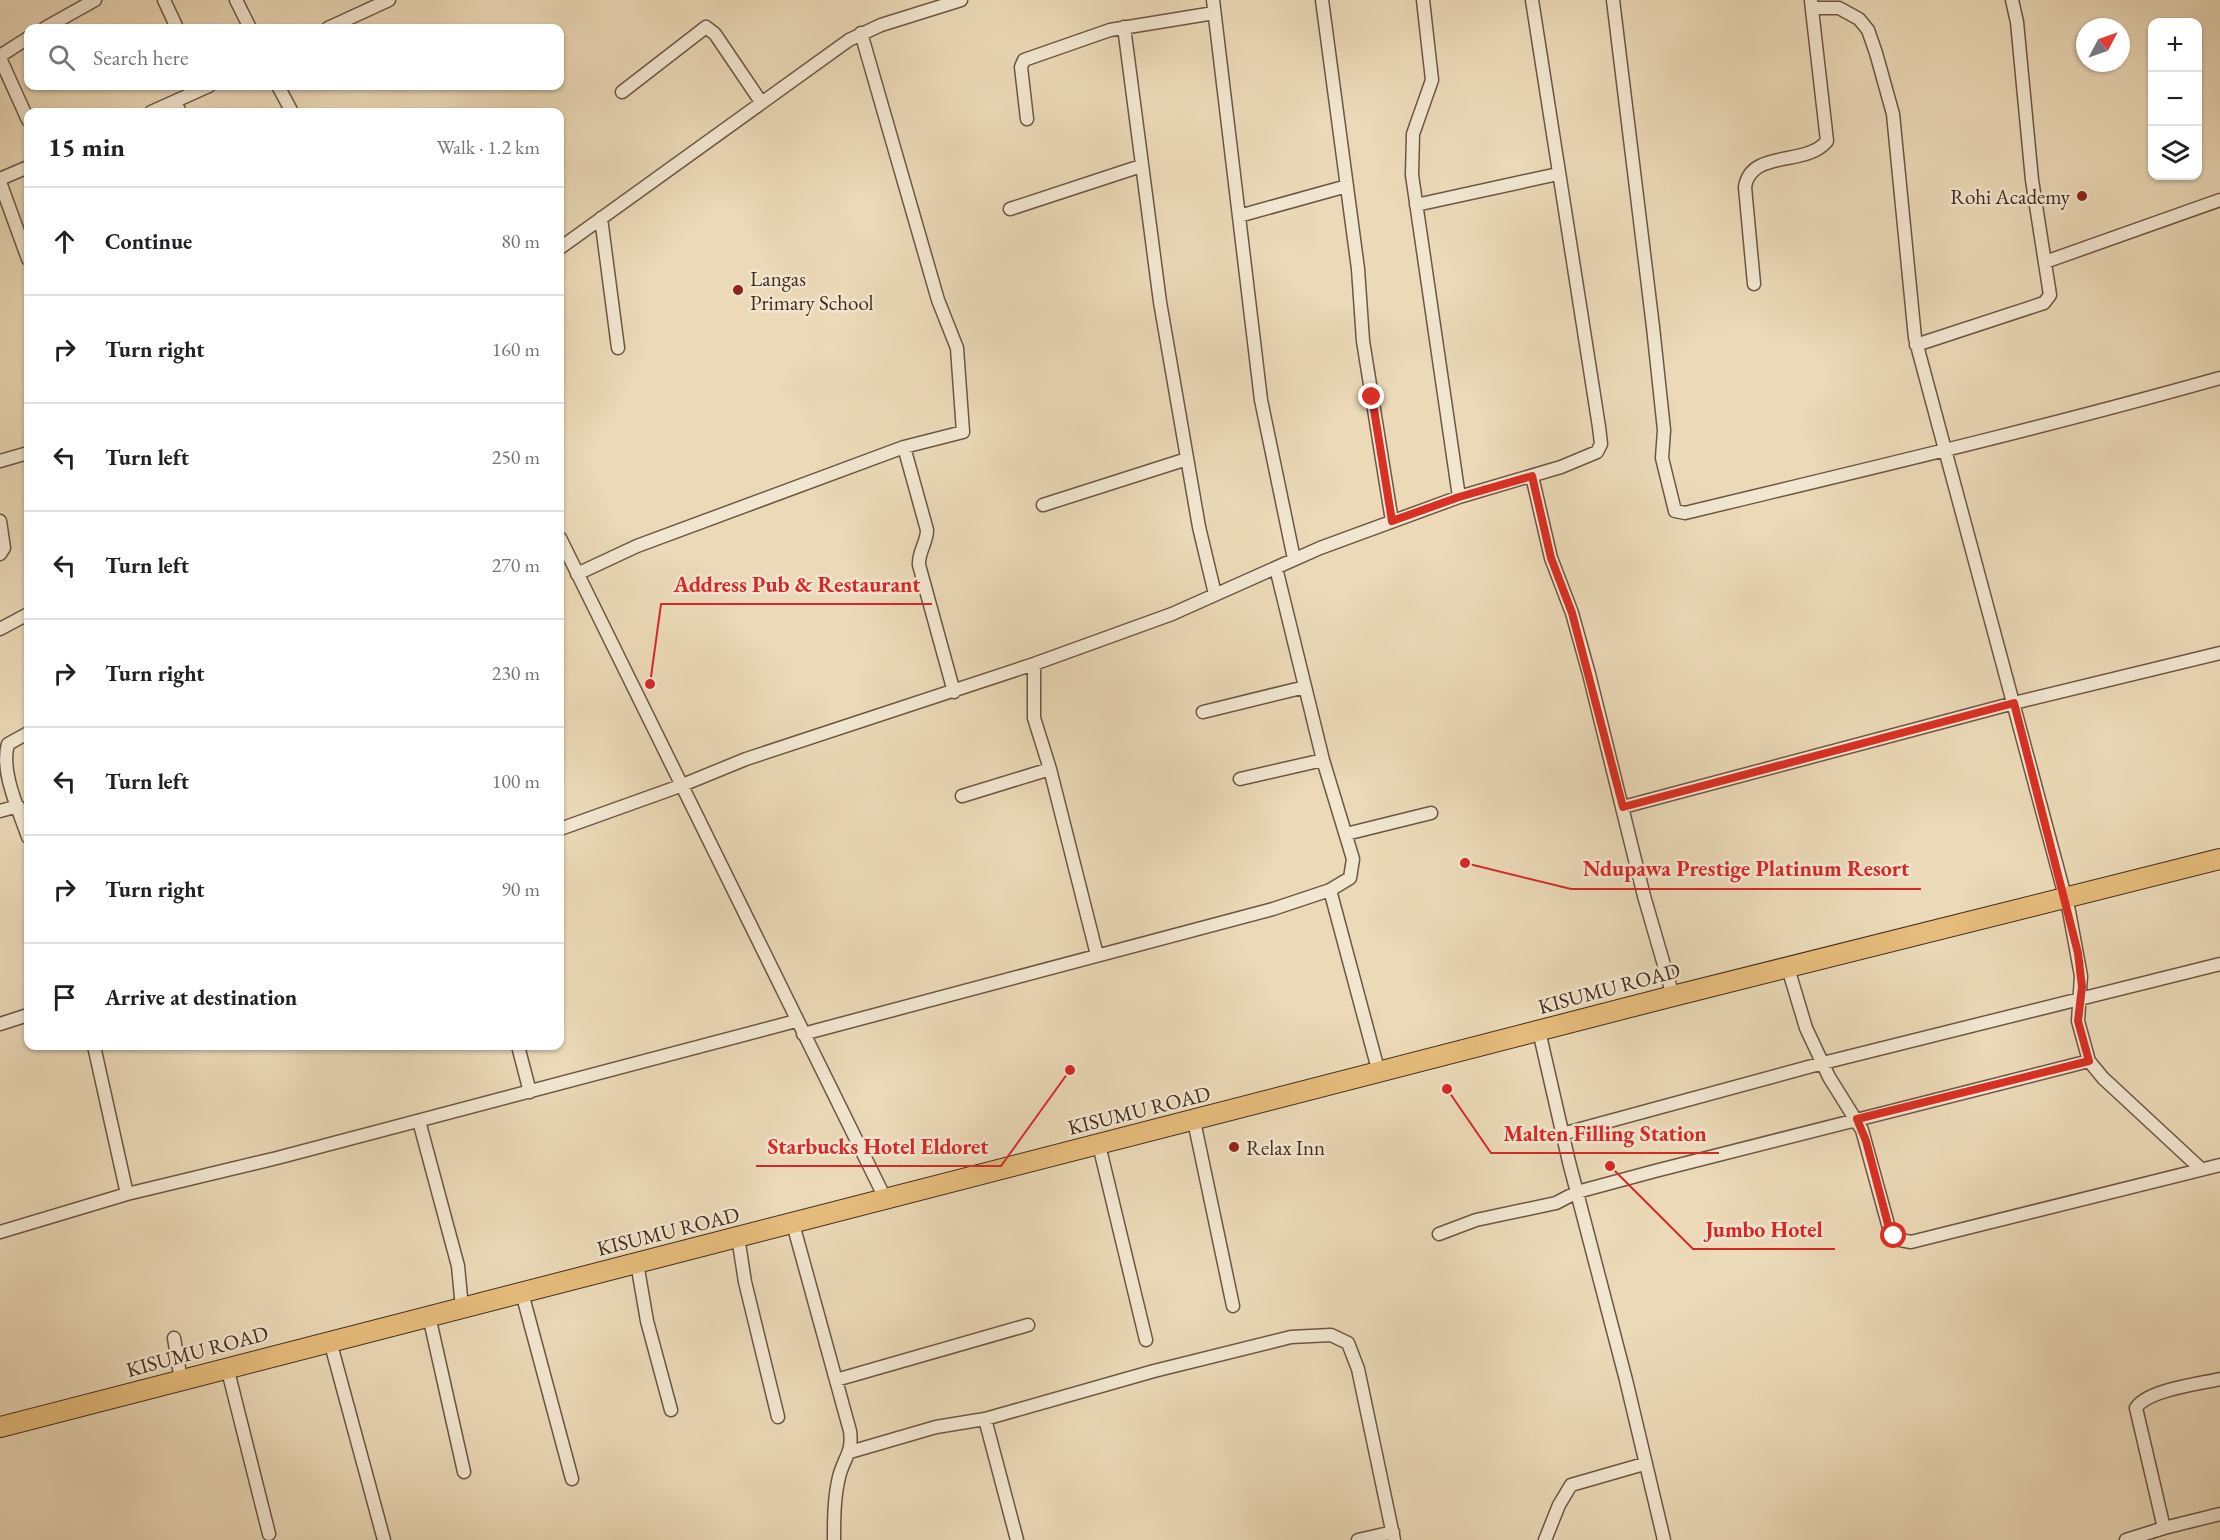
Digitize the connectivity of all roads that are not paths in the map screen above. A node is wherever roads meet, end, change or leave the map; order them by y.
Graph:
1 (95, 0) edge
2 (164, 0) edge
3 (236, 0) edge
4 (389, 0) edge
5 (961, 0) edge
6 (1322, 0) edge
7 (1423, 0) edge
8 (1532, 0) edge
9 (1613, 0) edge
10 (2012, 0) edge
11 (1812, 4) edge
12 (1213, 6) edge
13 (52, 24) edge
14 (175, 24) edge
15 (248, 24) edge
16 (337, 24) edge
17 (1124, 27) junction
18 (861, 33) junction
19 (24, 41) edge
20 (0, 57) edge
21 (201, 90) edge
22 (280, 90) edge
23 (622, 92) dead end
24 (761, 102) junction
25 (178, 107) edge
26 (290, 108) edge
27 (24, 111) edge
28 (1027, 119) dead end
29 (1141, 166) junction
30 (24, 169) edge
31 (1558, 174) junction
32 (0, 181) edge
33 (1347, 186) junction
34 (2220, 200) edge
35 (1416, 205) junction
36 (1010, 209) dead end
37 (1239, 216) junction
38 (601, 218) junction
39 (564, 245) edge
40 (24, 248) edge
41 (2045, 262) junction
42 (1754, 284) dead end
43 (1916, 345) junction
44 (618, 348) dead end
45 (2220, 378) edge
46 (904, 447) junction
47 (1943, 449) junction
48 (24, 454) edge
49 (1187, 459) junction
50 (0, 460) edge
51 (1532, 476) junction
52 (1459, 497) junction
53 (1043, 505) dead end
54 (0, 521) edge
55 (1392, 521) junction
56 (564, 546) edge
57 (0, 554) edge
58 (1294, 559) junction
59 (1276, 568) junction
60 (577, 574) junction
61 (1215, 594) junction
62 (24, 616) edge
63 (0, 629) edge
64 (2220, 653) edge
65 (1034, 664) junction
66 (1305, 687) junction
67 (954, 692) junction
68 (2014, 703) junction
69 (1203, 712) dead end
70 (24, 735) edge
71 (1323, 760) junction
72 (1050, 769) junction
73 (1240, 778) dead end
74 (680, 786) junction
75 (962, 796) dead end
76 (18, 806) junction
77 (1623, 807) junction
78 (0, 811) edge
79 (1431, 813) dead end
80 (24, 825) edge
81 (564, 827) edge
82 (1346, 834) junction
83 (2220, 859) edge
84 (1330, 890) junction
85 (2064, 896) junction
86 (1096, 955) junction
87 (2220, 964) edge
88 (1788, 968) junction
89 (1673, 996) junction
90 (2081, 997) junction
91 (24, 1016) edge
92 (796, 1021) junction
93 (0, 1024) edge
94 (1539, 1031) junction
95 (803, 1034) junction
96 (95, 1050) edge
97 (519, 1050) edge
98 (2089, 1061) junction
99 (1823, 1064) junction
100 (1379, 1072) junction
101 (531, 1092) junction
102 (1857, 1119) junction
103 (419, 1121) junction
104 (1194, 1121) junction
105 (1562, 1134) junction
106 (1099, 1145) junction
107 (2220, 1165) edge
108 (2201, 1169) junction
109 (1577, 1192) junction
110 (127, 1194) junction
111 (886, 1200) junction
112 (793, 1224) junction
113 (0, 1232) edge
114 (1439, 1234) dead end
115 (738, 1238) junction
116 (637, 1263) junction
117 (522, 1293) junction
118 (1233, 1306) dead end
119 (462, 1308) junction
120 (429, 1316) junction
121 (1028, 1325) dead end
122 (174, 1338) dead end
123 (1146, 1340) dead end
124 (330, 1341) junction
125 (227, 1367) junction
126 (2220, 1378) edge
127 (181, 1380) junction
128 (837, 1380) junction
129 (671, 1410) dead end
130 (778, 1417) dead end
131 (985, 1419) junction
132 (0, 1427) edge
133 (850, 1452) junction
134 (1644, 1464) junction
135 (464, 1472) dead end
136 (572, 1479) dead end
137 (2220, 1514) edge
138 (2164, 1528) junction
139 (269, 1534) dead end
140 (1394, 1536) edge
141 (384, 1540) edge
142 (834, 1540) edge
143 (1017, 1540) edge
144 (1358, 1540) edge
145 (1545, 1540) edge
146 (1664, 1540) edge
147 (2126, 1540) edge

1 - 13 street
2 - 14 street
3 - 15 street
4 - 16 street
5 - 18 street
6 - 33 street
7 - 35 street
8 - 31 street
9 - 47 street
10 - 41 street
11 - 42 street
11 - 43 street
12 - 17 street
12 - 37 street
17 - 28 street
17 - 29 street
18 - 24 street
18 - 46 street
19 - 20 street
20 - 27 street
21 - 25 street
22 - 26 street
23 - 24 street
24 - 38 street
29 - 36 street
29 - 49 street
30 - 32 street
31 - 35 street
31 - 51 street
32 - 40 street
33 - 37 street
33 - 55 street
34 - 41 street
35 - 52 street
37 - 58 street
38 - 39 street
38 - 44 street
41 - 43 street
43 - 47 street
45 - 47 street
46 - 60 street
46 - 67 street
47 - 68 street
48 - 50 street
49 - 53 street
49 - 61 street
51 - 52 street
51 - 77 street
52 - 55 street
54 - 57 street
55 - 58 street
56 - 60 street
58 - 59 street
59 - 61 street
59 - 66 street
60 - 74 street
61 - 65 street
62 - 63 street
64 - 68 street
65 - 67 street
65 - 72 street
66 - 69 street
66 - 71 street
67 - 74 street
68 - 77 street
68 - 85 street
70 - 76 street
71 - 73 street
71 - 82 street
72 - 75 street
72 - 86 street
74 - 81 street
74 - 92 street
76 - 78 street
76 - 80 street
77 - 89 street
79 - 82 street
82 - 84 street
83 - 85 highway, KISUMU ROAD
84 - 86 street
84 - 100 street
85 - 88 highway, KISUMU ROAD
85 - 90 street
86 - 95 street
87 - 90 street
88 - 89 highway, KISUMU ROAD
88 - 99 street
89 - 94 highway, KISUMU ROAD
90 - 98 street
90 - 99 street
91 - 93 street
92 - 95 street
92 - 101 street
94 - 100 highway, KISUMU ROAD
94 - 105 street
95 - 111 street
96 - 110 street
97 - 101 street
98 - 102 street
98 - 108 street
99 - 102 street
99 - 105 street
100 - 104 highway, KISUMU ROAD
101 - 103 street
102 - 108 street
102 - 109 street
103 - 110 street
103 - 119 street
104 - 106 highway, KISUMU ROAD
104 - 118 street
105 - 109 street
106 - 111 highway, KISUMU ROAD
106 - 123 street
107 - 108 street
109 - 114 street
109 - 134 street
110 - 113 street
111 - 112 highway, KISUMU ROAD
112 - 115 highway, KISUMU ROAD
112 - 128 street
115 - 116 highway, KISUMU ROAD
115 - 130 street
116 - 117 highway, KISUMU ROAD
116 - 129 street
117 - 119 highway, KISUMU ROAD
117 - 136 street
119 - 120 highway, KISUMU ROAD
120 - 124 highway, KISUMU ROAD
120 - 135 street
121 - 128 street
122 - 127 street
124 - 125 highway, KISUMU ROAD
124 - 141 street
125 - 127 highway, KISUMU ROAD
125 - 139 street
126 - 138 street
127 - 132 highway, KISUMU ROAD
128 - 133 street
131 - 133 street
131 - 140 street
131 - 143 street
133 - 142 street
134 - 145 street
134 - 146 street
137 - 138 street
138 - 147 street
140 - 144 street

